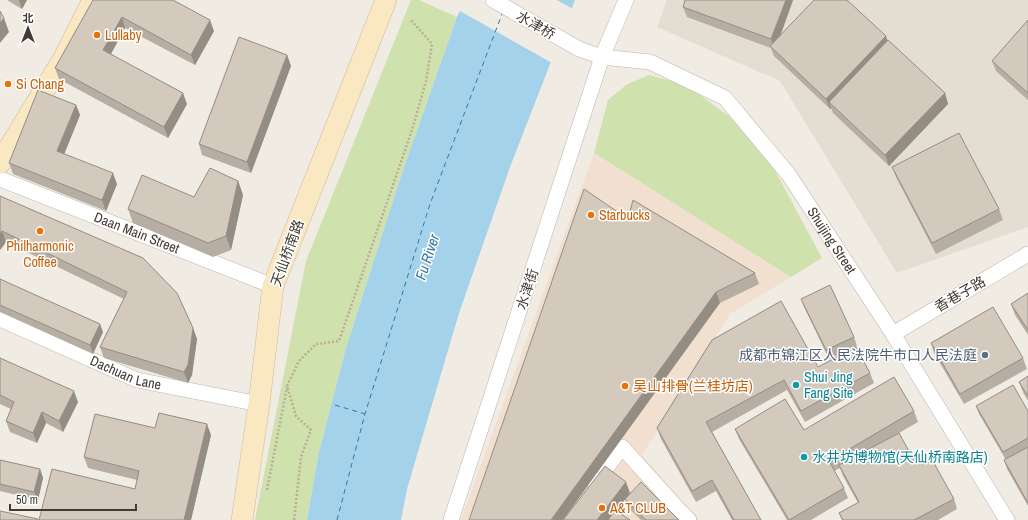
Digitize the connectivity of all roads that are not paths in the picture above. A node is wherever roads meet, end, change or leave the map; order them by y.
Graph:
1 (93, 0) edge
2 (386, 0) edge
3 (493, 0) edge
4 (626, 0) edge
5 (602, 57) junction
6 (0, 163) edge
7 (0, 180) edge
8 (1028, 254) edge
9 (273, 286) junction
10 (0, 320) edge
11 (893, 334) junction
12 (259, 404) junction
13 (586, 496) edge
14 (242, 520) edge
15 (451, 520) edge
16 (689, 520) edge
17 (1007, 520) edge

1 - 6 main road
2 - 9 main road, 天仙桥南路
3 - 5 street, 水津桥
4 - 5 street, 水津街
5 - 11 street, Shuijing Street
5 - 15 street, 水津街
7 - 9 street, Daan Main Street
8 - 11 street, 香巷子路
9 - 12 main road, 天仙桥南路
10 - 12 street, Dachuan Lane
11 - 17 street, Shuijing Street
12 - 14 main road, 天仙桥南路
13 - 16 street

